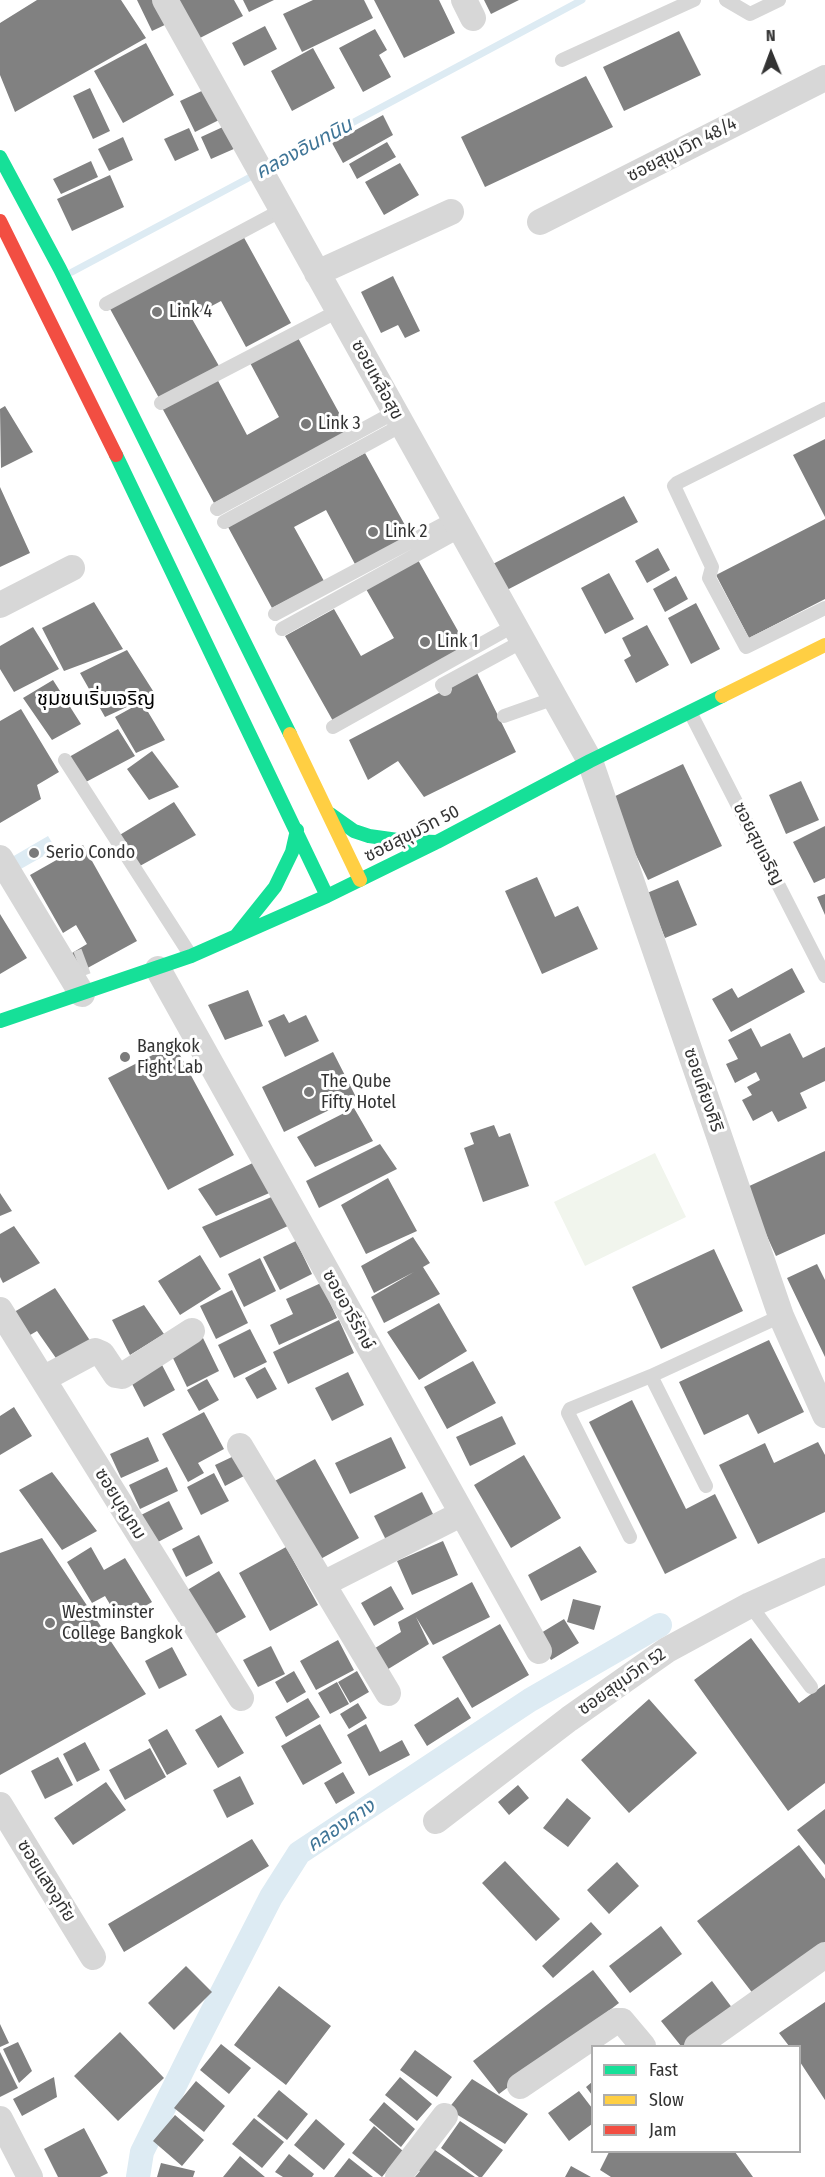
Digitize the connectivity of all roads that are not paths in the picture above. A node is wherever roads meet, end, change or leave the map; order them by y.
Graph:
1 (165, 0) edge
2 (694, 0) edge
3 (726, 0) edge
4 (779, 0) edge
5 (562, 60) dead end
6 (825, 78) edge
7 (0, 156) edge
8 (277, 201) junction
9 (451, 212) dead end
10 (0, 221) edge
11 (540, 222) dead end
12 (317, 273) junction
13 (106, 304) dead end
14 (338, 311) junction
15 (161, 403) dead end
16 (825, 409) edge
17 (398, 418) junction
18 (220, 515) dead end
19 (458, 524) junction
20 (72, 568) dead end
21 (0, 605) edge
22 (825, 608) edge
23 (275, 614) dead end
24 (282, 629) dead end
25 (519, 633) junction
26 (825, 645) edge
27 (445, 689) dead end
28 (555, 698) junction
29 (690, 712) junction
30 (504, 716) dead end
31 (333, 726) dead end
32 (65, 760) dead end
33 (590, 761) junction
34 (330, 814) junction
35 (297, 830) junction
36 (437, 842) junction
37 (0, 858) edge
38 (360, 880) junction
39 (327, 896) junction
40 (235, 937) junction
41 (191, 956) junction
42 (158, 969) junction
43 (825, 976) edge
44 (82, 994) junction
45 (0, 1021) edge
46 (0, 1310) edge
47 (781, 1316) junction
48 (192, 1331) dead end
49 (651, 1376) junction
50 (43, 1379) junction
51 (825, 1415) edge
52 (240, 1446) dead end
53 (706, 1486) dead end
54 (461, 1514) junction
55 (630, 1537) dead end
56 (825, 1571) edge
57 (323, 1584) junction
58 (750, 1605) junction
59 (539, 1651) dead end
60 (811, 1687) dead end
61 (388, 1693) dead end
62 (241, 1698) dead end
63 (0, 1806) edge
64 (436, 1821) dead end
65 (825, 1955) edge
66 (93, 1957) dead end
67 (642, 2045) edge
68 (698, 2045) edge
69 (520, 2086) dead end
70 (445, 2116) dead end
71 (0, 2119) edge
72 (30, 2177) edge
73 (398, 2177) edge

1 - 8 street, ซอยเหลือสุข
2 - 5 lane
3 - 4 lane
6 - 11 street, ซอยสุขุมวิท 48/4
7 - 34 main road
8 - 12 street, ซอยเหลือสุข
8 - 13 lane
9 - 12 street
10 - 35 main road
12 - 14 street, ซอยเหลือสุข
14 - 15 lane
14 - 17 street, ซอยเหลือสุข
16 - 22 lane
17 - 18 lane
17 - 19 street, ซอยเหลือสุข
19 - 23 lane
19 - 24 lane
19 - 25 street, ซอยเหลือสุข
20 - 21 street
25 - 27 lane
25 - 28 street, ซอยเหลือสุข
25 - 31 lane
26 - 29 main road, ซอยสุขุมวิท 50
28 - 30 lane
28 - 33 street, ซอยเหลือสุข
29 - 33 main road, ซอยสุขุมวิท 50
29 - 43 lane, ซอยสุขเจริญ
32 - 41 lane
33 - 36 main road, ซอยสุขุมวิท 50
33 - 47 street, ซอยเคียงศิริ
34 - 36 main road
34 - 38 main road
35 - 39 main road
35 - 40 main road
36 - 38 main road, ซอยสุขุมวิท 50
37 - 44 street
38 - 39 main road, ซอยสุขุมวิท 50
39 - 40 main road, ซอยสุขุมวิท 50
40 - 41 main road, ซอยสุขุมวิท 50
41 - 42 main road, ซอยสุขุมวิท 50
42 - 44 main road, ซอยสุขุมวิท 50
42 - 54 street, ซอยอารีรักษ์
44 - 45 main road, ซอยสุขุมวิท 50
46 - 50 street, ซอยบุญถม
47 - 49 lane
47 - 51 street, ซอยเคียงศิริ
48 - 50 street
49 - 53 lane
49 - 55 lane
50 - 62 street, ซอยบุญถม
52 - 57 street
54 - 57 street
54 - 59 street, ซอยอารีรักษ์
56 - 58 street, ซอยสุขุมวิท 52
57 - 61 street
58 - 60 lane
58 - 64 street, ซอยสุขุมวิท 52
63 - 66 street, ซอยแสงอุทัย
65 - 68 street
67 - 69 street
70 - 73 street
71 - 72 street

